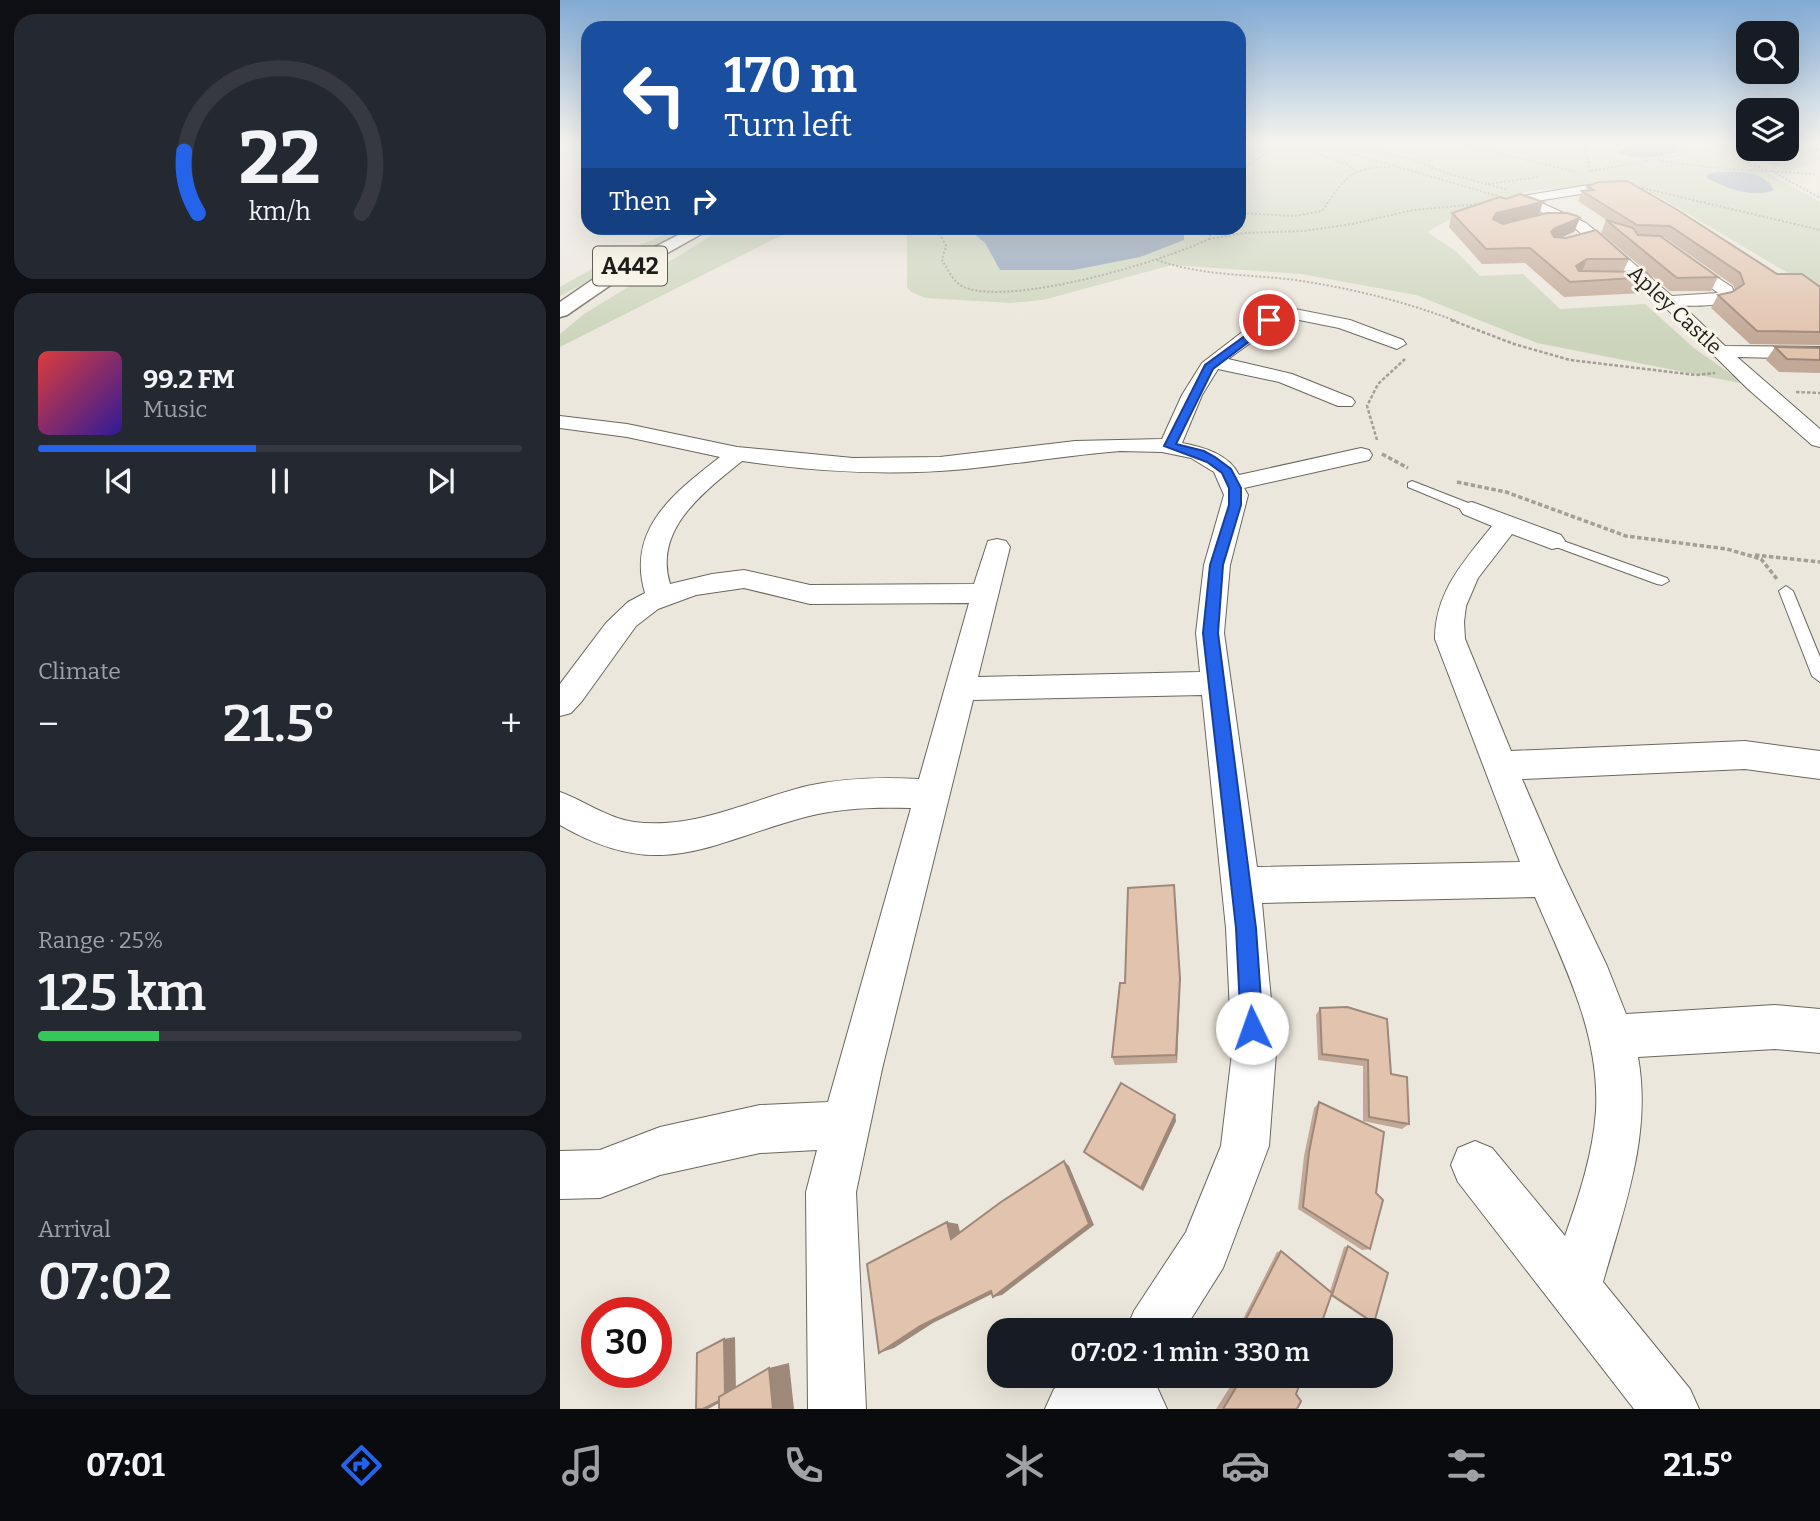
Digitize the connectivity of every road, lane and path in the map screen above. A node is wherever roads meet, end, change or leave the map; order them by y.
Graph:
1 (1324, 208) edge
2 (1439, 208) edge
3 (1543, 208) edge
4 (1726, 208) edge
5 (1246, 213) edge
6 (1563, 216) junction
7 (1542, 222) edge
8 (1820, 230) edge
9 (1246, 233) edge
10 (691, 235) edge
11 (940, 235) edge
12 (1210, 235) edge
13 (1232, 235) edge
14 (1576, 238) edge
15 (1595, 238) junction
16 (1209, 239) junction
17 (1670, 250) edge
18 (1157, 260) junction
19 (1644, 280) junction
20 (1619, 281) edge
21 (1668, 301) junction
22 (560, 311) edge
23 (1403, 350) joint
24 (1720, 351) junction
25 (1820, 353) edge
26 (1214, 362) junction
27 (1741, 370) junction
28 (1789, 392) dead end
29 (1820, 393) edge
30 (1345, 401) dead end
31 (560, 422) edge
32 (1820, 440) edge
33 (1170, 446) junction
34 (1373, 450) junction
35 (738, 454) junction
36 (1410, 469) dead end
37 (1445, 480) dead end
38 (1234, 484) junction
39 (1412, 485) dead end
40 (1472, 509) joint
41 (1507, 523) junction
42 (1552, 541) joint
43 (997, 547) dead end
44 (1744, 554) junction
45 (1820, 562) edge
46 (1662, 581) dead end
47 (1786, 591) joint
48 (984, 593) junction
49 (660, 597) junction
50 (1820, 676) edge
51 (1215, 682) junction
52 (960, 689) junction
53 (560, 704) edge
54 (1820, 765) edge
55 (1501, 766) junction
56 (930, 794) junction
57 (560, 807) edge
58 (1546, 879) junction
59 (1239, 885) junction
60 (1820, 1031) edge
61 (1610, 1037) junction
62 (846, 1125) junction
63 (1475, 1165) dead end
64 (560, 1175) edge
65 (1574, 1289) junction
66 (1161, 1318) edge
67 (1105, 1388) edge
68 (1128, 1388) edge
69 (837, 1409) edge
70 (1073, 1409) edge
71 (1138, 1409) edge
72 (1670, 1409) edge

1 - 5 path
2 - 9 path
3 - 6 street, Apley Castle
4 - 8 path
6 - 7 street
6 - 15 street, Apley Castle
10 - 22 main road, A442
11 - 18 path
12 - 16 path
13 - 16 path
14 - 15 street
15 - 19 street, Apley Castle
16 - 18 path
17 - 21 street
18 - 27 path
19 - 20 street
19 - 21 street, Apley Castle
21 - 24 street, Apley Castle
23 - 26 street
23 - 34 path
24 - 25 street
24 - 27 street, Apley Castle
26 - 30 street
26 - 33 street
27 - 32 street, Apley Castle
28 - 29 path
31 - 35 street
33 - 35 street
33 - 38 street
34 - 36 path
34 - 38 street
35 - 49 street
37 - 44 path
38 - 51 street
39 - 40 lane
40 - 41 street
41 - 42 street
41 - 55 street
42 - 46 lane
43 - 48 street
44 - 45 path
44 - 47 path
47 - 50 lane
48 - 49 street
48 - 52 street
49 - 53 street
51 - 52 street
51 - 59 street
52 - 56 street
54 - 55 street
55 - 58 street
56 - 57 street
56 - 62 street
58 - 59 street
58 - 61 street
59 - 66 street
60 - 61 street
61 - 65 street
62 - 64 street
62 - 69 street
63 - 65 street
65 - 72 street
67 - 70 street
68 - 71 street

